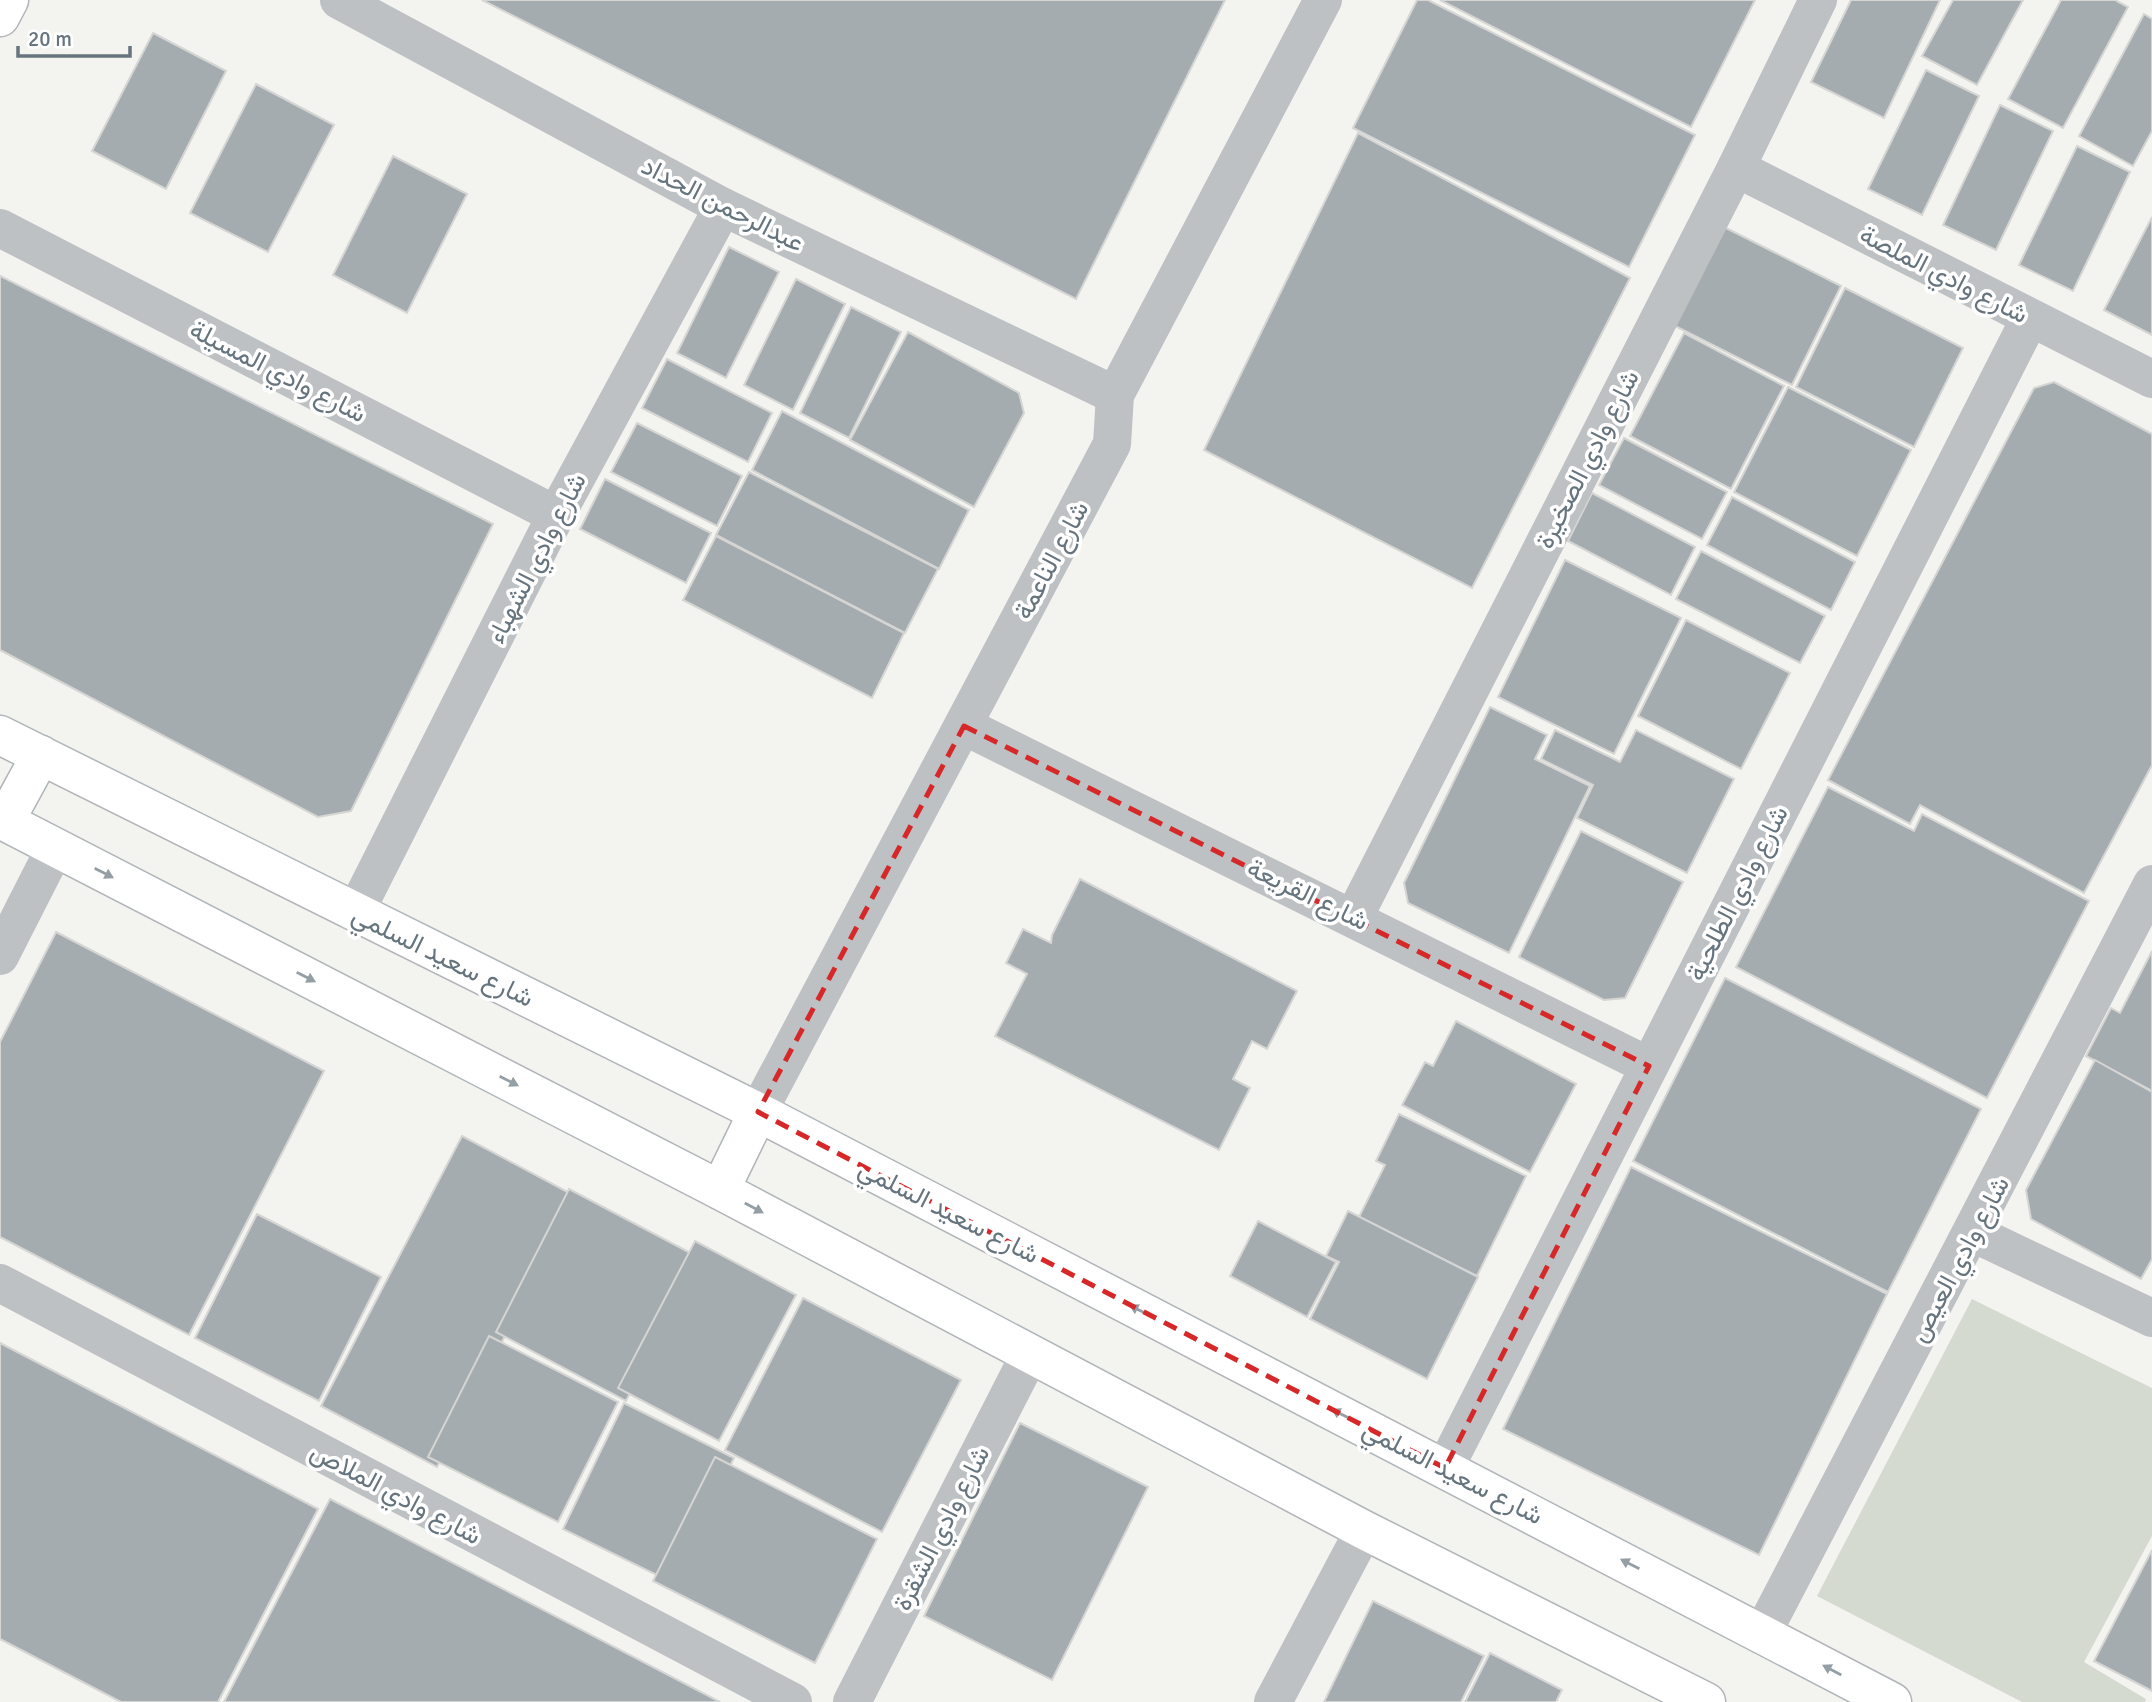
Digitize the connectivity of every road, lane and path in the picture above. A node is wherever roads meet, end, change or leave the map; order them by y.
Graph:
1 (9, 0) edge
2 (339, 0) edge
3 (1323, 0) edge
4 (1818, 0) edge
5 (0, 17) edge
6 (1736, 167) junction
7 (723, 207) junction
8 (0, 228) edge
9 (2030, 318) junction
10 (2152, 379) edge
11 (1115, 394) junction
12 (556, 515) junction
13 (964, 726) junction
14 (0, 735) edge
15 (41, 755) junction
16 (3, 820) edge
17 (55, 848) junction
18 (2152, 884) edge
19 (355, 913) junction
20 (1354, 917) junction
21 (0, 956) edge
22 (1649, 1066) junction
23 (758, 1112) junction
24 (720, 1190) junction
25 (1973, 1233) junction
26 (0, 1283) edge
27 (2152, 1318) edge
28 (1030, 1354) junction
29 (1446, 1468) junction
30 (1364, 1530) junction
31 (1763, 1632) junction
32 (793, 1702) edge
33 (852, 1702) edge
34 (1273, 1702) edge
35 (1706, 1702) edge
36 (1892, 1702) edge

1 - 5 street
2 - 7 street, عبدالرحمن الحداد
3 - 11 street, شارع الناعمة
4 - 6 street, شارع وادي الصخيرة
6 - 9 street, شارع وادي الملصة
6 - 20 street, شارع وادي الصخيرة
7 - 11 street, عبدالرحمن الحداد
7 - 12 street, شارع وادي الشهباء
8 - 12 street, شارع وادي المسيلة
9 - 10 street, شارع وادي الملصة
9 - 22 street, شارع وادي الطلحية
11 - 13 street, شارع الناعمة
12 - 19 street, شارع وادي الشهباء
13 - 20 street, شارع القريعة
13 - 23 street, شارع الناعمة
14 - 15 street, شارع سعيد السلمي
15 - 16 street
15 - 19 street, شارع سعيد السلمي
16 - 17 street
17 - 21 street
17 -> 24 street
18 - 25 street, شارع وادي العيص
19 - 23 street, شارع سعيد السلمي
20 - 22 street, شارع القريعة
22 - 29 street, شارع وادي الطلحية
23 - 24 street
29 -> 23 street, شارع سعيد السلمي
24 -> 28 street
25 - 27 street
25 - 31 street, شارع وادي العيص
26 - 32 street, شارع وادي الملاص
28 - 30 street
28 - 33 street, شارع وادي الشقرة
31 -> 29 street, شارع سعيد السلمي
30 - 34 street
30 - 35 street
36 -> 31 street, شارع سعيد السلمي

